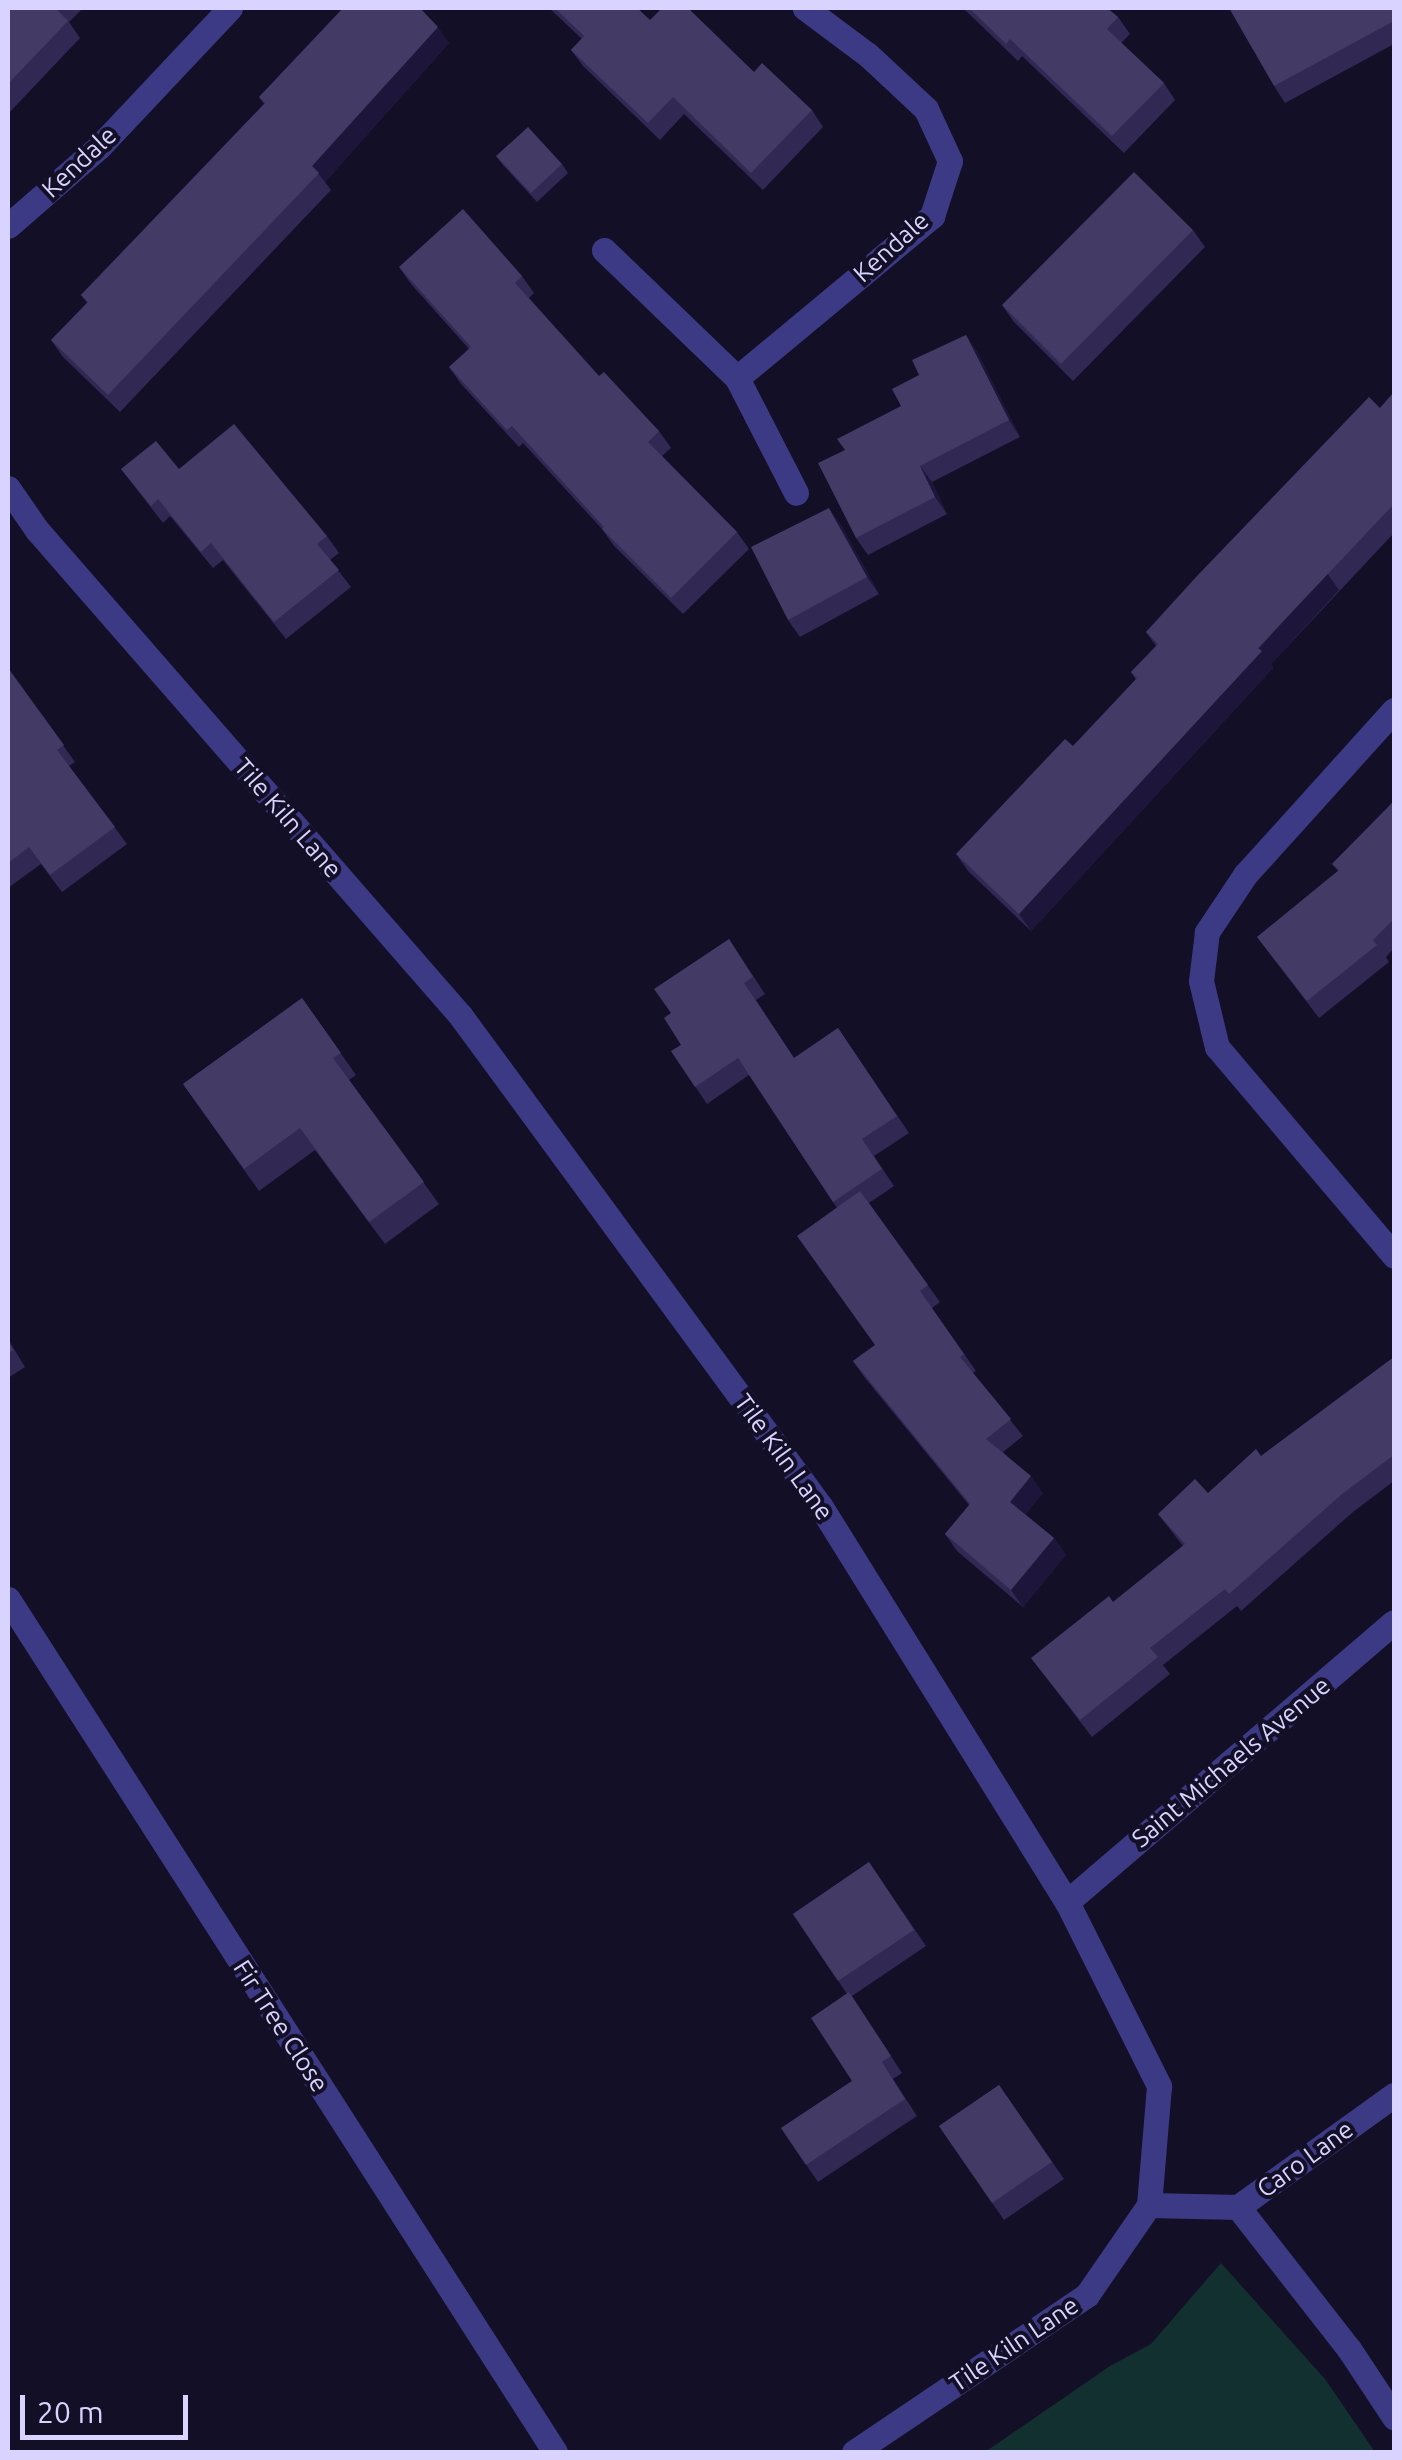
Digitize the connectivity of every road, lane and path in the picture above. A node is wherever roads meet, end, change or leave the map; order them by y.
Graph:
1 (230, 8) edge
2 (805, 8) edge
3 (8, 226) edge
4 (604, 250) dead end
5 (737, 378) junction
6 (8, 488) edge
7 (796, 493) dead end
8 (1394, 710) edge
9 (1394, 1256) edge
10 (8, 1599) edge
11 (1394, 1622) edge
12 (1067, 1902) junction
13 (1394, 2095) edge
14 (1149, 2204) junction
15 (1238, 2207) junction
16 (1394, 2417) edge
17 (555, 2452) edge
18 (854, 2452) edge

1 - 3 street, Kendale
2 - 5 street, Kendale
4 - 5 street
5 - 7 street
6 - 12 street, Tile Kiln Lane
8 - 9 street
10 - 17 street, Fir Tree Close
11 - 12 street, Saint Michaels Avenue
12 - 14 street, Tile Kiln Lane
13 - 15 street, Caro Lane
14 - 15 street, Caro Lane
14 - 18 street, Tile Kiln Lane
15 - 16 street

